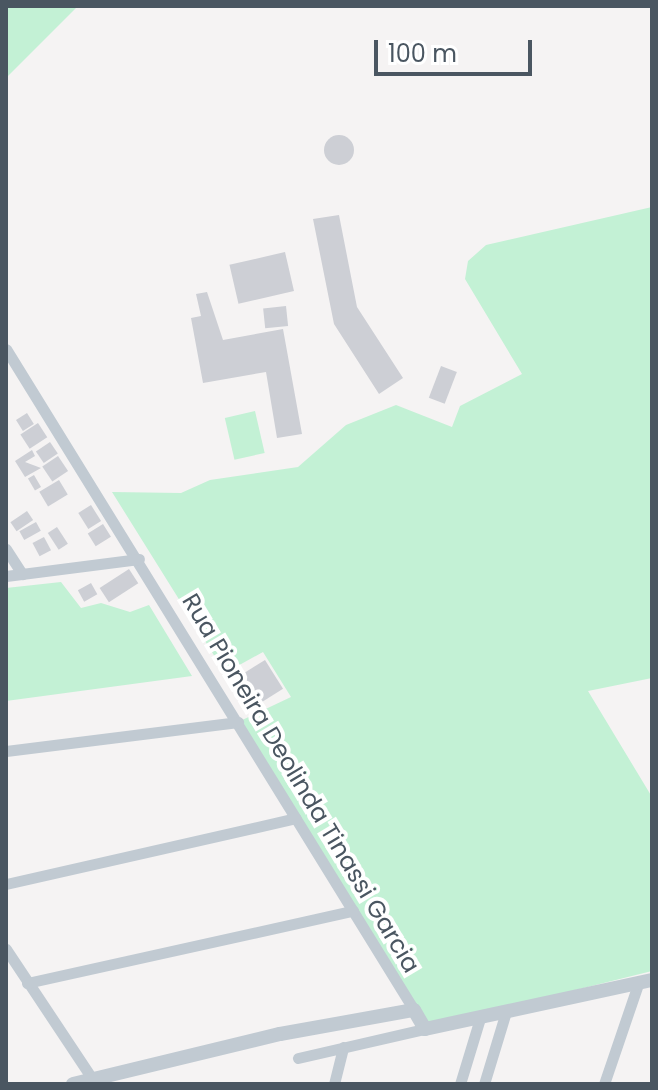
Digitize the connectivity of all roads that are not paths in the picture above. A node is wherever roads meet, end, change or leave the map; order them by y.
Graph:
1 (6, 349) edge
2 (6, 549) edge
3 (139, 559) junction
4 (22, 574) junction
5 (6, 576) edge
6 (238, 722) junction
7 (6, 751) edge
8 (296, 818) junction
9 (6, 884) edge
10 (353, 911) junction
11 (6, 949) edge
12 (645, 982) edge
13 (27, 983) junction
14 (414, 1010) junction
15 (505, 1015) junction
16 (480, 1018) junction
17 (425, 1029) junction
18 (343, 1047) junction
19 (298, 1058) dead end
20 (93, 1080) junction
21 (73, 1084) edge
22 (334, 1084) edge
23 (460, 1084) edge
24 (484, 1084) edge
25 (604, 1084) edge

1 - 3 street, Rua Pioneira Deolinda Tinassi Garcia
2 - 4 street
3 - 4 street
3 - 6 street, Rua Pioneira Deolinda Tinassi Garcia
4 - 5 street
6 - 7 street
6 - 8 street, Rua Pioneira Deolinda Tinassi Garcia
8 - 9 street
8 - 10 street, Rua Pioneira Deolinda Tinassi Garcia
10 - 13 street
10 - 14 street, Rua Pioneira Deolinda Tinassi Garcia
11 - 13 street
12 - 15 street
12 - 25 street
13 - 20 street
14 - 17 street, Rua Pioneira Deolinda Tinassi Garcia
14 - 20 street
15 - 16 street
15 - 24 street
16 - 17 street
16 - 23 street
17 - 18 street
18 - 19 street
18 - 22 street
20 - 21 street

